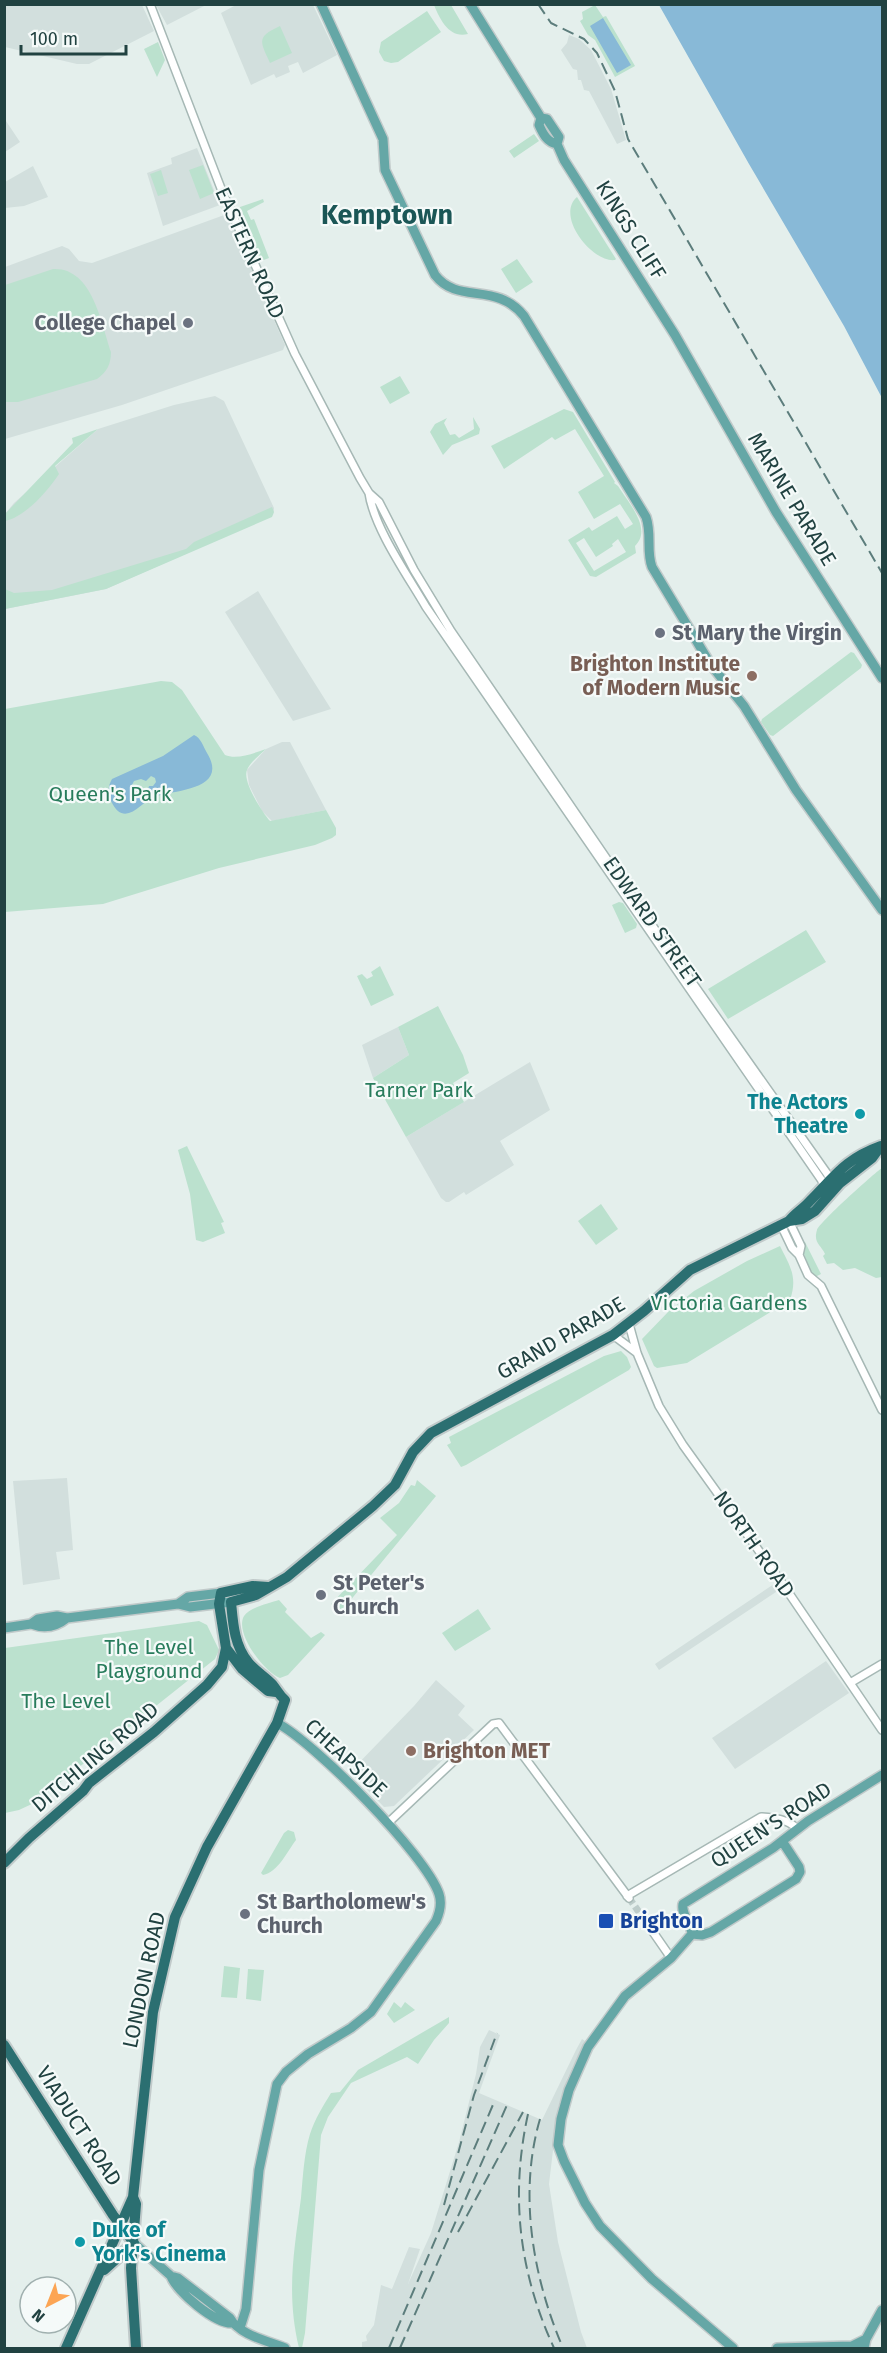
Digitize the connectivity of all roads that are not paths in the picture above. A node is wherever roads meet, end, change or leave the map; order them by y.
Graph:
1 (150, 4) edge
2 (321, 4) edge
3 (470, 4) edge
4 (675, 335) joint
5 (465, 658) junction
6 (882, 678) edge
7 (882, 910) edge
8 (882, 1145) edge
9 (830, 1185) junction
10 (785, 1223) junction
11 (629, 1324) junction
12 (613, 1335) junction
13 (637, 1353) junction
14 (882, 1410) edge
15 (268, 1587) junction
16 (221, 1596) junction
17 (231, 1602) junction
18 (4, 1628) edge
19 (226, 1648) junction
20 (882, 1664) edge
21 (850, 1683) junction
22 (280, 1696) junction
23 (277, 1724) junction
24 (882, 1730) edge
25 (882, 1775) edge
26 (388, 1823) junction
27 (796, 1828) junction
28 (783, 1841) junction
29 (4, 1863) edge
30 (653, 1932) tunnel mouth
31 (692, 1934) junction
32 (671, 1958) junction
33 (4, 2045) edge
34 (133, 2197) junction
35 (121, 2228) junction
36 (134, 2243) junction
37 (99, 2274) junction
38 (882, 2310) edge
39 (236, 2326) junction
40 (865, 2344) edge
41 (853, 2347) edge
42 (66, 2349) edge
43 (136, 2349) edge
44 (285, 2349) edge
45 (733, 2349) edge
46 (777, 2349) edge

1 - 5 street, EASTERN ROAD
2 - 7 main road
3 - 4 main road, KINGS CLIFF
4 - 6 main road, MARINE PARADE
5 - 9 street, EDWARD STREET
5 - 9 street, EDWARD STREET
8 - 9 highway, GRAND PARADE
9 - 10 highway, GRAND PARADE
10 - 11 highway, GRAND PARADE
10 - 14 street
11 - 12 highway, GRAND PARADE
11 - 13 street, NORTH ROAD
12 - 13 street
12 - 15 highway, GRAND PARADE
13 - 21 street, NORTH ROAD
15 - 16 highway
15 - 17 highway, GRAND PARADE
16 - 17 main road
16 - 18 main road
16 - 19 highway
17 - 22 highway
19 - 22 highway
19 - 29 highway, DITCHLING ROAD
20 - 21 street
21 - 24 street, NORTH ROAD
22 - 23 highway, LONDON ROAD
23 - 26 main road, CHEAPSIDE
23 - 34 highway, LONDON ROAD
25 - 27 main road, QUEEN'S ROAD
26 - 27 street
26 - 39 main road, CHEAPSIDE
27 - 28 main road, QUEEN'S ROAD
28 - 31 main road, QUEEN'S ROAD
28 - 31 main road
30 - 32 street
31 - 32 main road
32 - 45 main road
33 - 35 highway, VIADUCT ROAD
34 - 35 highway, LONDON ROAD
34 - 36 highway, LONDON ROAD
35 - 36 highway, VIADUCT ROAD
35 - 37 highway, LONDON ROAD
36 - 37 highway
36 - 39 main road
36 - 43 highway, LONDON ROAD
37 - 42 highway, LONDON ROAD
38 - 40 main road
39 - 44 main road
40 - 41 main road
41 - 46 main road

